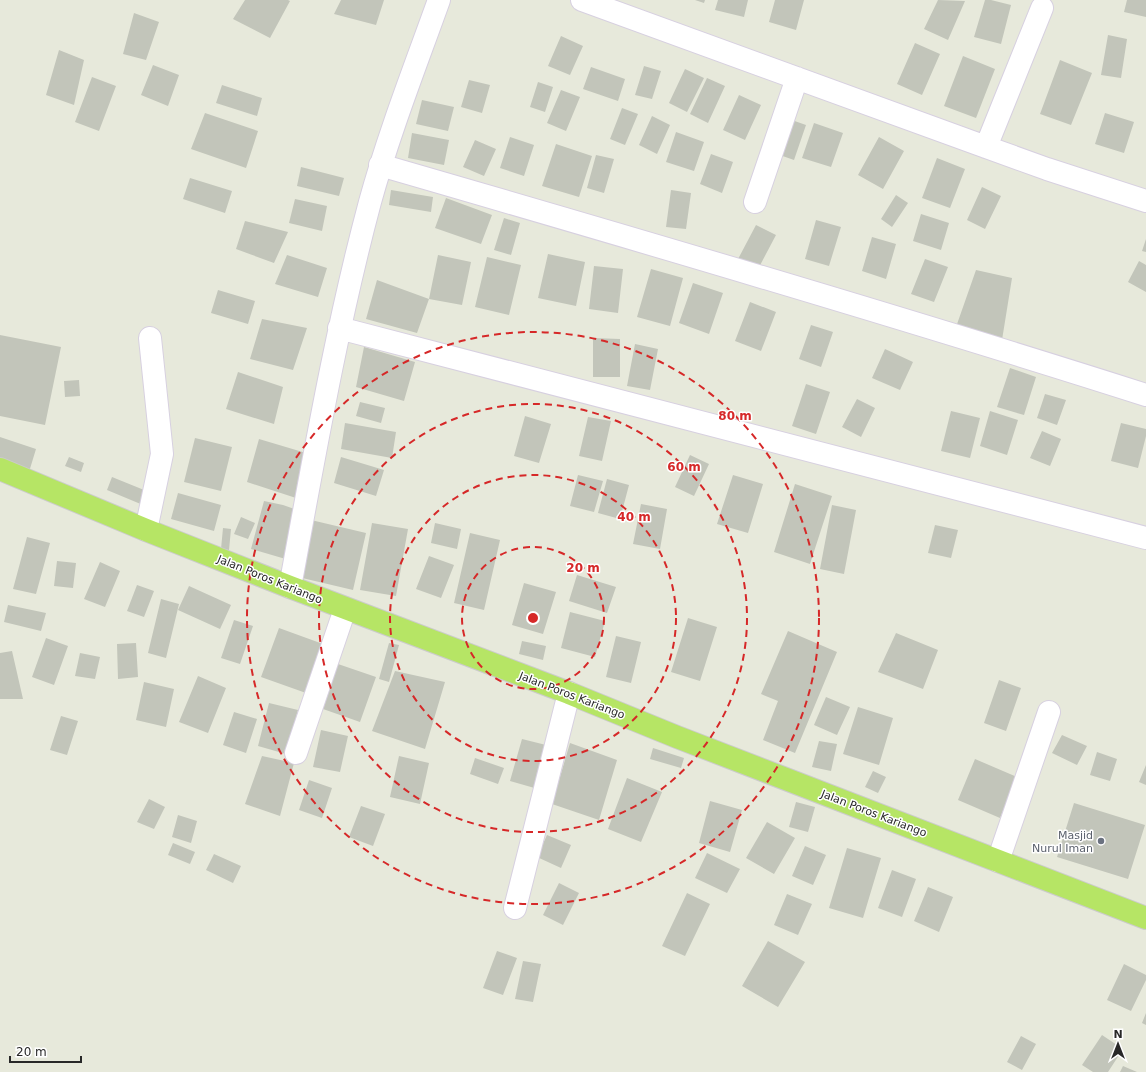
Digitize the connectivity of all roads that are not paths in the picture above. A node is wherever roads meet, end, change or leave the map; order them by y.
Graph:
1 (439, 0) edge
2 (582, 0) edge
3 (1042, 8) dead end
4 (797, 78) junction
5 (986, 147) junction
6 (380, 165) junction
7 (1146, 201) edge
8 (755, 202) dead end
9 (339, 328) junction
10 (150, 338) dead end
11 (1146, 394) edge
12 (0, 469) edge
13 (146, 530) junction
14 (1146, 538) edge
15 (290, 587) junction
16 (345, 609) junction
17 (569, 693) junction
18 (1048, 712) dead end
19 (296, 753) dead end
20 (998, 861) junction
21 (515, 908) dead end
22 (1146, 918) edge

1 - 6 street
2 - 4 street
3 - 5 street
4 - 5 street
4 - 8 street
5 - 7 street
6 - 9 street
6 - 11 street
9 - 14 street
9 - 15 street
10 - 13 street
12 - 13 main road, Jalan Poros Kariango
13 - 15 main road, Jalan Poros Kariango
15 - 16 main road, Jalan Poros Kariango
16 - 17 main road, Jalan Poros Kariango
16 - 19 street
17 - 20 main road, Jalan Poros Kariango
17 - 21 street
18 - 20 street
20 - 22 main road, Jalan Poros Kariango

